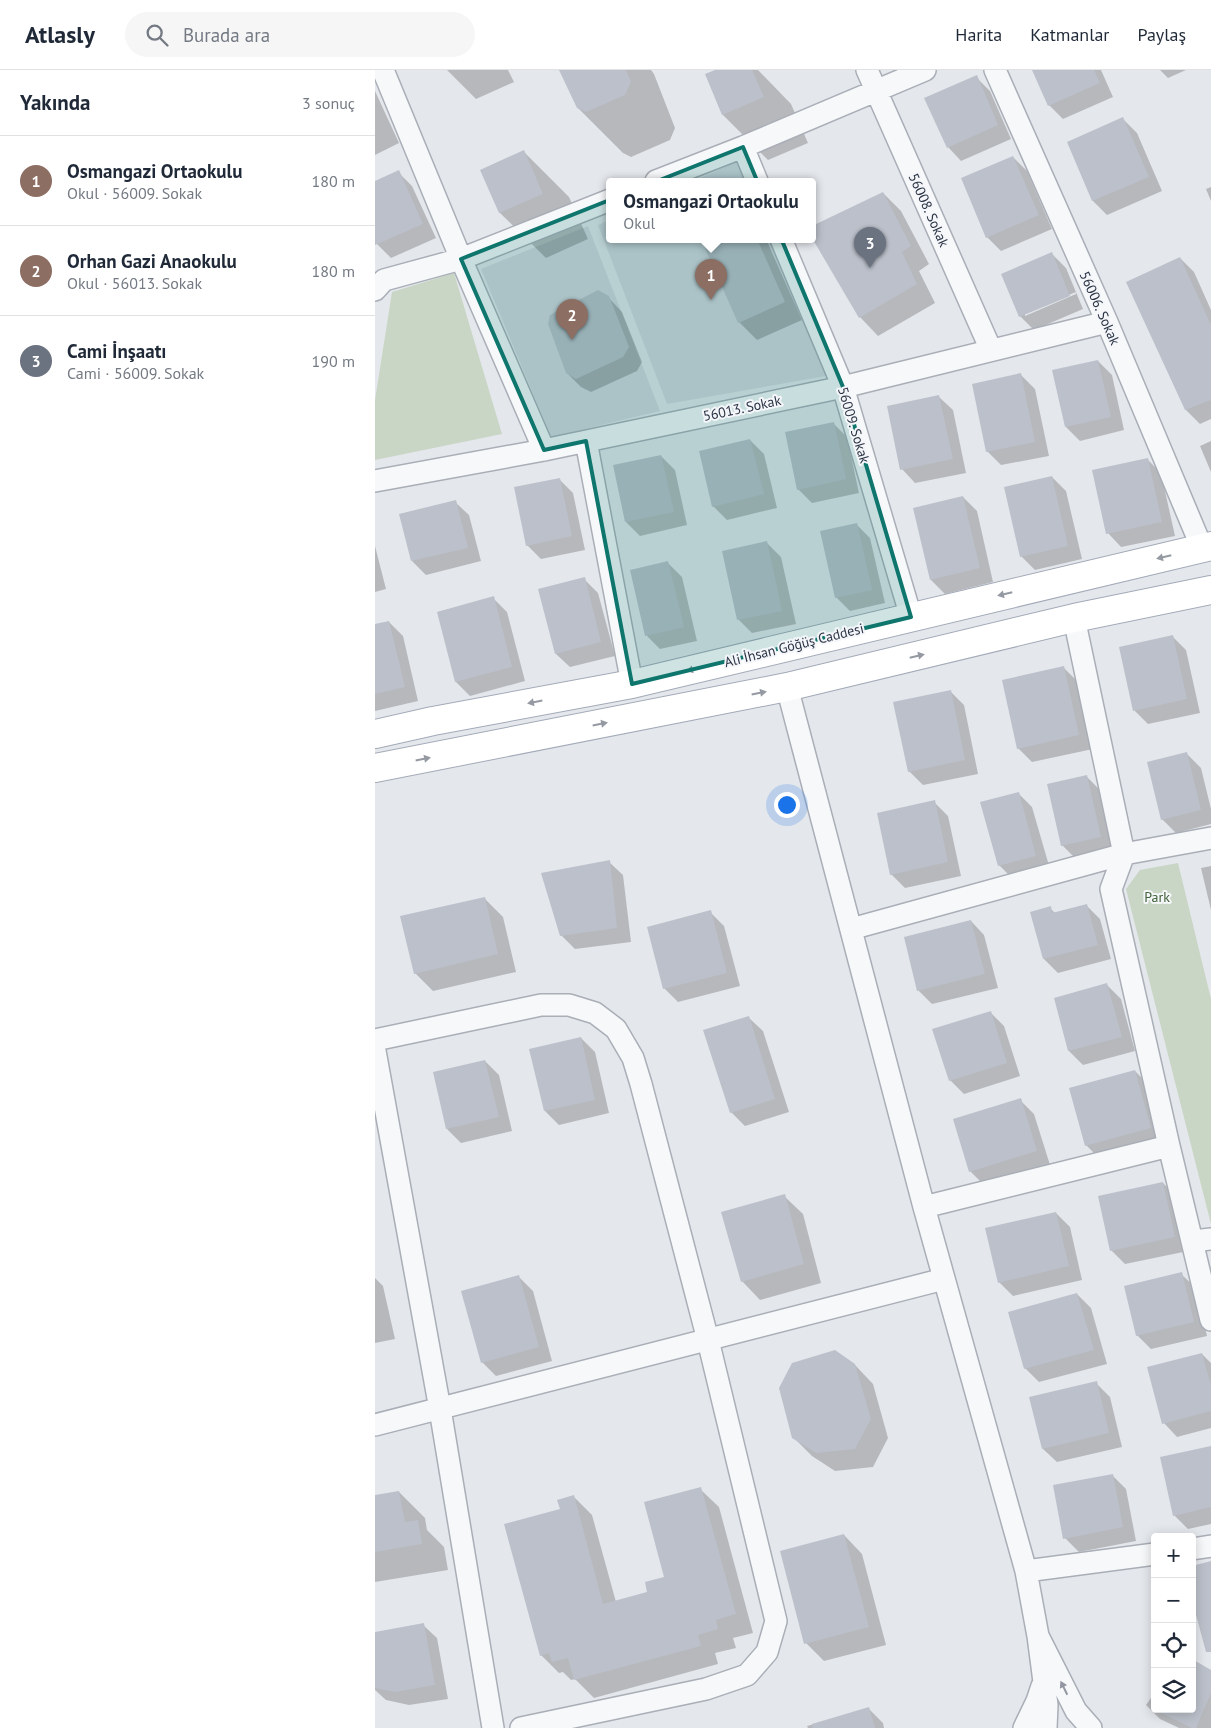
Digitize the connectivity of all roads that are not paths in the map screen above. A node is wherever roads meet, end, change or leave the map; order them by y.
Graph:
1 (383, 70) edge
2 (867, 70) edge
3 (925, 70) edge
4 (995, 70) edge
5 (876, 90) junction
6 (743, 147) junction
7 (664, 178) edge
8 (756, 178) edge
9 (606, 202) edge
10 (783, 243) edge
11 (461, 258) junction
12 (375, 290) edge
13 (1107, 322) junction
14 (991, 350) junction
15 (843, 387) junction
16 (586, 441) junction
17 (544, 450) junction
18 (375, 481) edge
19 (1207, 547) edge
20 (1211, 590) edge
21 (911, 617) junction
22 (1074, 618) junction
23 (632, 684) junction
24 (787, 687) junction
25 (375, 734) edge
26 (375, 768) edge
27 (1211, 838) edge
28 (1124, 854) junction
29 (851, 928) junction
30 (375, 1040) edge
31 (375, 1051) edge
32 (1169, 1146) junction
33 (924, 1207) junction
34 (1202, 1240) edge
35 (944, 1279) junction
36 (1211, 1320) edge
37 (708, 1340) junction
38 (441, 1409) junction
39 (375, 1425) edge
40 (1211, 1546) edge
41 (1196, 1548) edge
42 (1151, 1555) edge
43 (1026, 1572) junction
44 (1038, 1636) junction
45 (1044, 1681) junction
46 (493, 1728) edge
47 (521, 1728) edge
48 (1025, 1728) edge
49 (1046, 1728) edge
50 (1091, 1728) edge

1 - 11 street
2 - 5 street, 56008. Sokak
3 - 5 street
4 - 13 street, 56006. Sokak
5 - 6 street
5 - 14 street, 56008. Sokak
6 - 7 street
6 - 8 street
9 - 11 street
10 - 15 street, 56009. Sokak
11 - 12 street
11 - 17 street
13 - 14 street, 56013. Sokak
13 - 19 street, 56006. Sokak
14 - 15 street, 56013. Sokak
15 - 16 street, 56013. Sokak
15 - 21 street, 56009. Sokak
16 - 17 street, 56013. Sokak
16 - 23 street
17 - 18 street, 56013. Sokak
19 -> 21 main road, Ali İhsan Göğüş Caddesi
20 - 22 main road
21 -> 23 main road, Ali İhsan Göğüş Caddesi
24 -> 22 main road
22 - 28 street
23 -> 25 main road, Ali İhsan Göğüş Caddesi
26 -> 24 main road
24 - 29 street
27 - 28 street
28 - 29 street
28 - 32 street
29 - 33 street
30 - 37 street
31 - 38 street
32 - 33 street
32 - 34 street
33 - 35 street
34 - 36 street
35 - 37 street
35 - 43 street
37 - 38 street
37 - 47 street
38 - 39 street
38 - 46 street
40 - 41 street
42 - 43 street
43 - 44 street
44 - 45 street
50 -> 44 street
45 - 48 street
45 - 49 street

